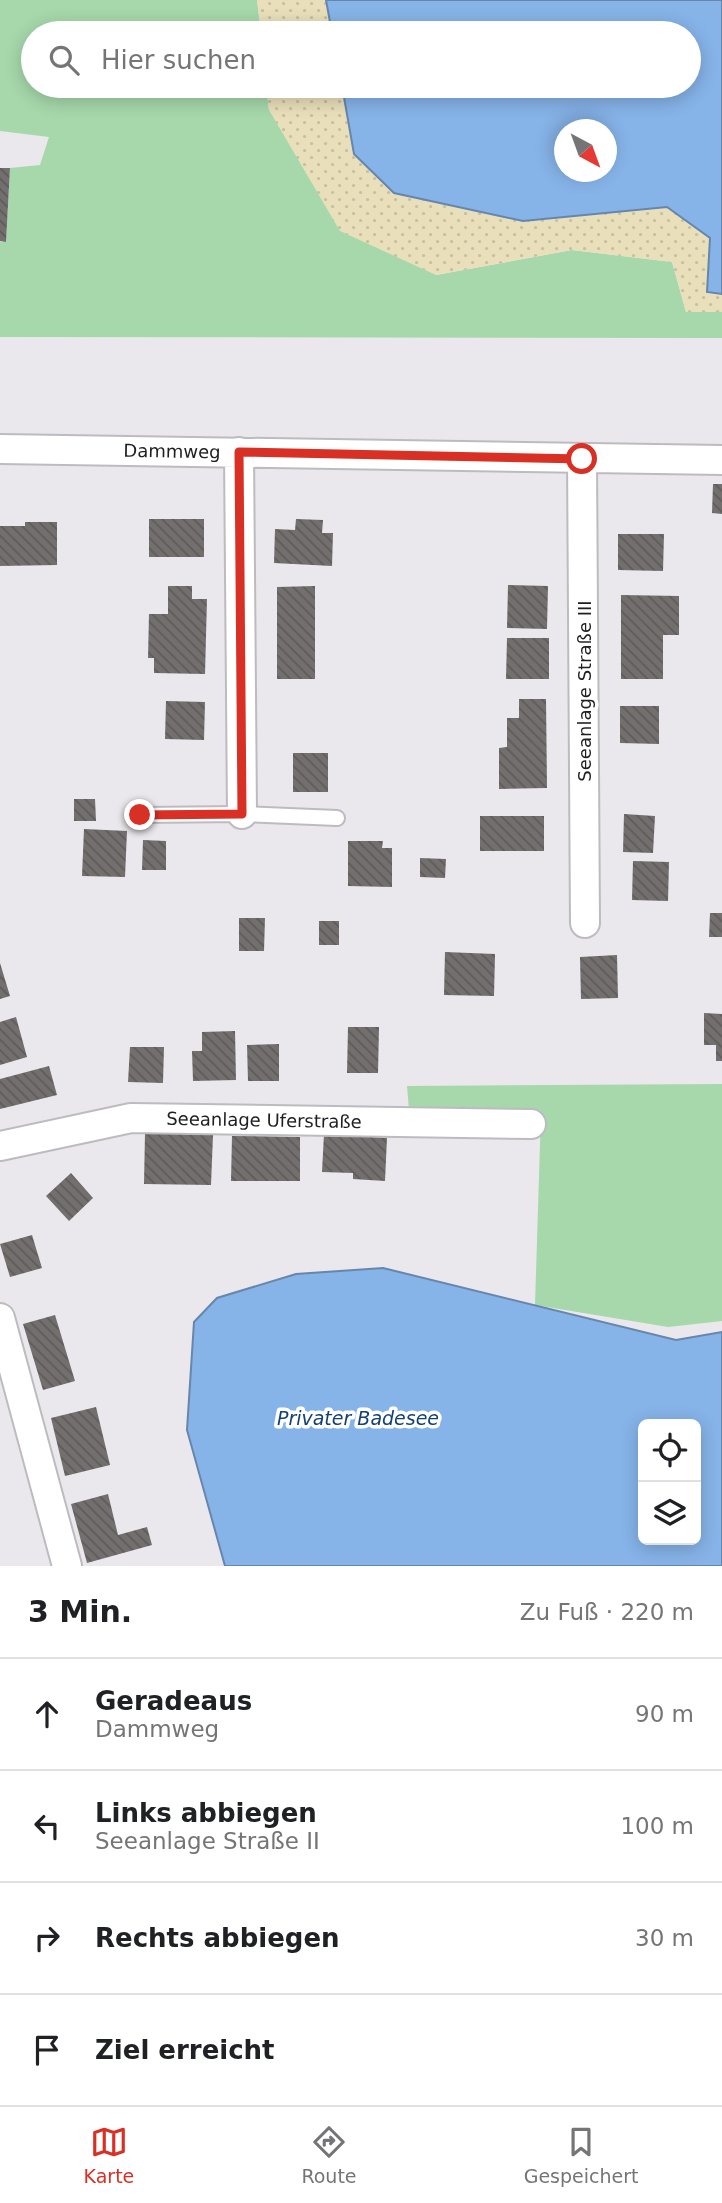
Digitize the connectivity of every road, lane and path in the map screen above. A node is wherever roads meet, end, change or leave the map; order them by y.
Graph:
1 (0, 449) edge
2 (239, 452) junction
3 (582, 459) junction
4 (722, 460) edge
5 (242, 814) junction
6 (140, 815) dead end
7 (337, 818) dead end
8 (585, 923) dead end
9 (531, 1124) dead end
10 (0, 1146) edge
11 (0, 1318) edge
12 (67, 1566) edge

1 - 2 street, Dammweg
2 - 3 street, Dammweg
2 - 5 street
3 - 4 street, Dammweg
3 - 8 street, Seeanlage Straße III
5 - 6 lane
5 - 7 lane
9 - 10 street, Seeanlage Uferstraße
11 - 12 street

